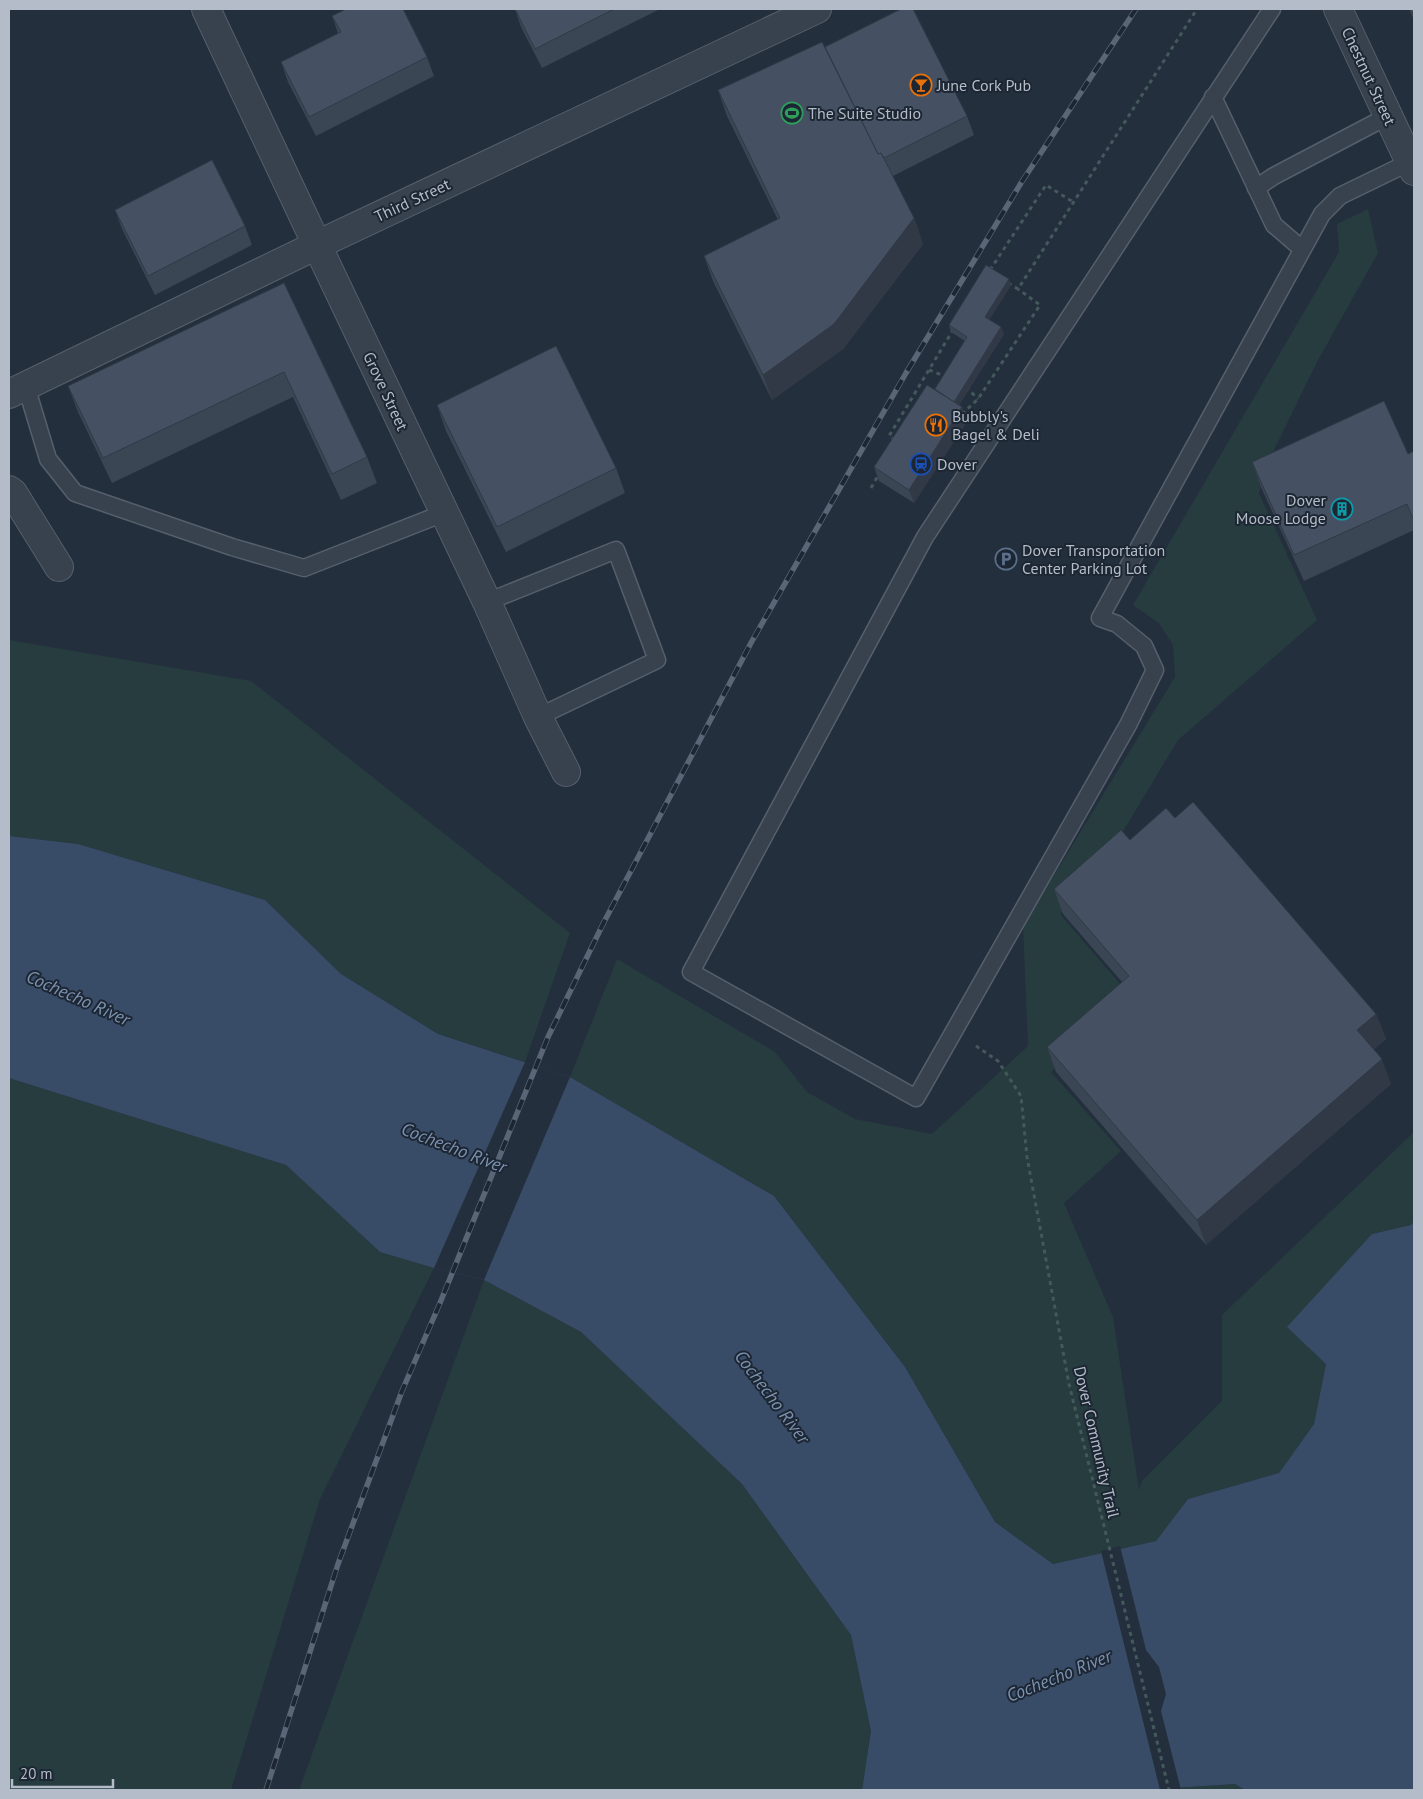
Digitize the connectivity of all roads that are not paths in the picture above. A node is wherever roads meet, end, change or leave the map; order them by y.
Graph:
1 (206, 9) edge
2 (817, 9) edge
3 (1272, 9) edge
4 (1338, 9) edge
5 (1213, 97) junction
6 (1388, 116) junction
7 (1413, 164) edge
8 (1256, 188) junction
9 (317, 245) junction
10 (1302, 249) junction
11 (17, 390) edge
12 (9, 490) edge
13 (444, 513) junction
14 (59, 568) dead end
15 (488, 602) junction
16 (538, 717) junction
17 (566, 772) dead end

1 - 9 street, Grove Street
2 - 9 street, Third Street
3 - 5 lane
4 - 6 street, Chestnut Street
5 - 8 lane
5 - 10 lane
6 - 7 street, Chestnut Street
6 - 8 lane
7 - 10 lane
8 - 10 lane
9 - 11 street, Third Street
9 - 13 street, Grove Street
11 - 13 lane
12 - 14 street
13 - 15 street, Grove Street
15 - 16 street, Grove Street
15 - 16 lane
16 - 17 street, Grove Street

